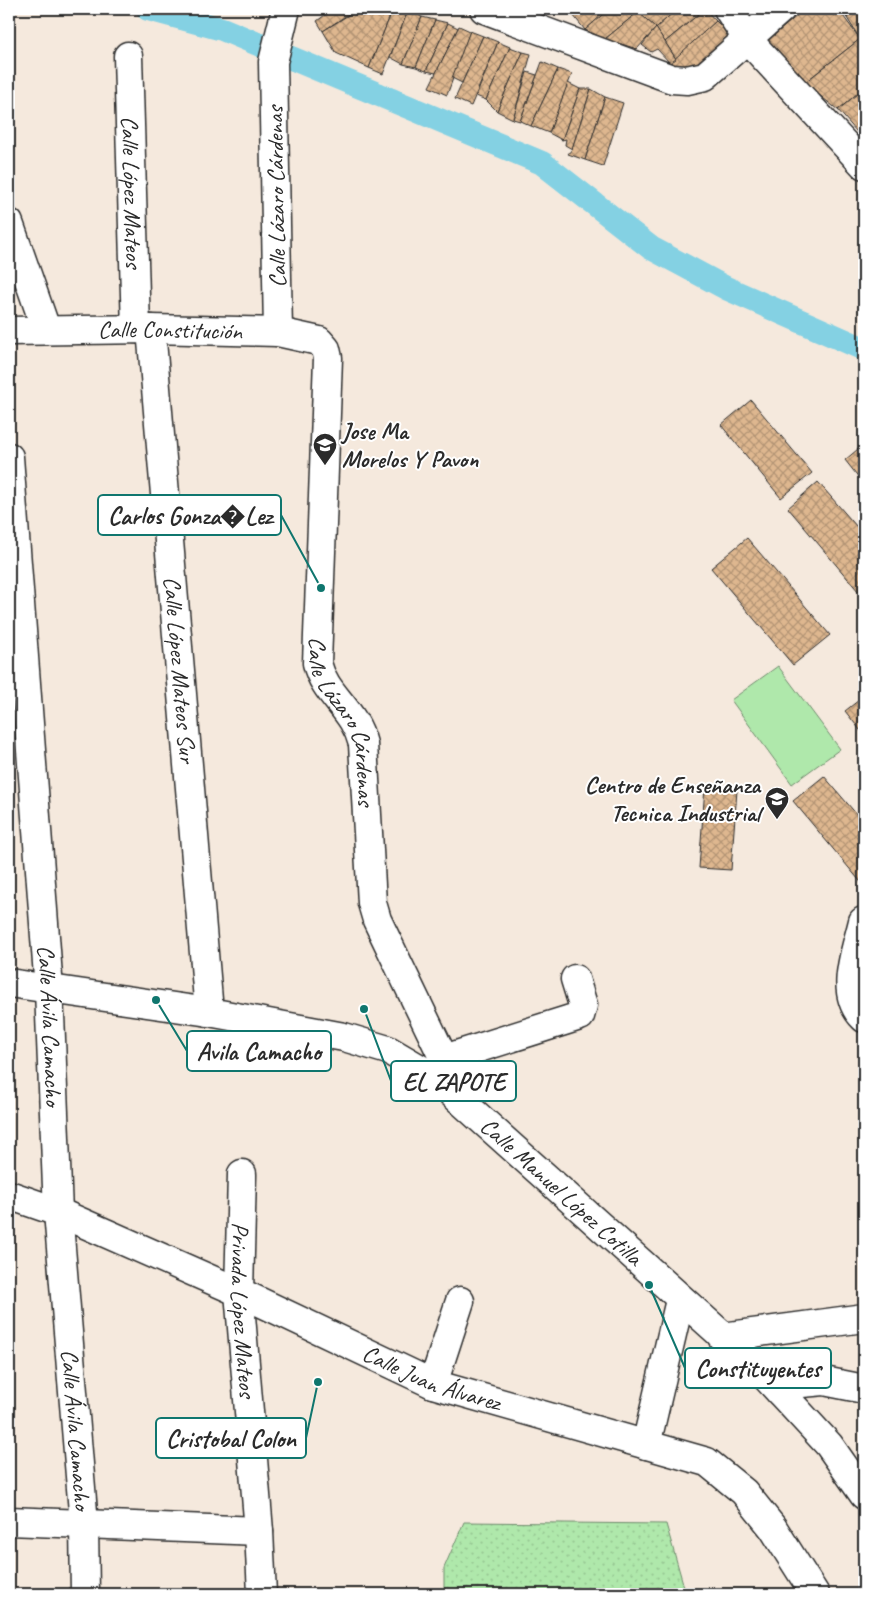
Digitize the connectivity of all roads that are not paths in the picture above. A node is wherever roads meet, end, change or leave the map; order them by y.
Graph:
1 (286, 9) edge
2 (484, 9) edge
3 (545, 9) edge
4 (728, 9) edge
5 (781, 9) edge
6 (562, 37) junction
7 (748, 40) junction
8 (128, 56) dead end
9 (864, 164) edge
10 (9, 223) edge
11 (46, 329) junction
12 (144, 329) junction
13 (9, 331) edge
14 (278, 332) junction
15 (326, 349) joint
16 (9, 457) edge
17 (863, 921) dead end
18 (575, 979) dead end
19 (9, 982) edge
20 (49, 990) junction
21 (209, 1012) junction
22 (864, 1018) edge
23 (439, 1068) junction
24 (242, 1174) dead end
25 (9, 1195) edge
26 (58, 1212) junction
27 (239, 1292) junction
28 (680, 1300) junction
29 (460, 1301) dead end
30 (864, 1318) edge
31 (722, 1337) junction
32 (433, 1384) junction
33 (864, 1389) edge
34 (780, 1392) junction
35 (646, 1445) junction
36 (864, 1495) edge
37 (9, 1521) edge
38 (84, 1524) junction
39 (259, 1531) junction
40 (85, 1594) edge
41 (262, 1594) edge
42 (815, 1594) edge

1 - 14 street, Calle Lázaro Cárdenas
2 - 6 street
3 - 6 street
4 - 7 street
5 - 7 street
6 - 7 street
7 - 9 street
8 - 12 street, Calle López Mateos
10 - 11 street
11 - 12 street, Calle Constitución
11 - 13 street, Calle Constitución
12 - 14 street, Calle Constitución
12 - 21 street, Calle López Mateos Sur
14 - 15 street, Calle Constitución
15 - 23 street, Calle Lázaro Cárdenas
16 - 20 street, Calle Ávila Camacho
17 - 22 street
18 - 23 street
19 - 20 street, Calle Manuel López Cotilla
20 - 21 street, Calle Manuel López Cotilla
20 - 26 street, Calle Ávila Camacho
21 - 23 street, Calle Manuel López Cotilla
23 - 28 street, Calle Manuel López Cotilla
24 - 27 street, Privada López Mateos
25 - 26 street, Calle Juan Álvarez
26 - 27 street, Calle Juan Álvarez
26 - 38 street, Calle Ávila Camacho
27 - 32 street, Calle Juan Álvarez
27 - 39 street, Privada López Mateos
28 - 31 street, Calle Manuel López Cotilla
28 - 35 street
29 - 32 street
30 - 31 street
31 - 34 street, Calle Manuel López Cotilla
32 - 35 street, Calle Juan Álvarez
33 - 34 street
34 - 36 street, Calle Manuel López Cotilla
35 - 42 street, Calle Juan Álvarez
37 - 38 street
38 - 39 street
38 - 40 street, Calle Ávila Camacho
39 - 41 street, Privada López Mateos

